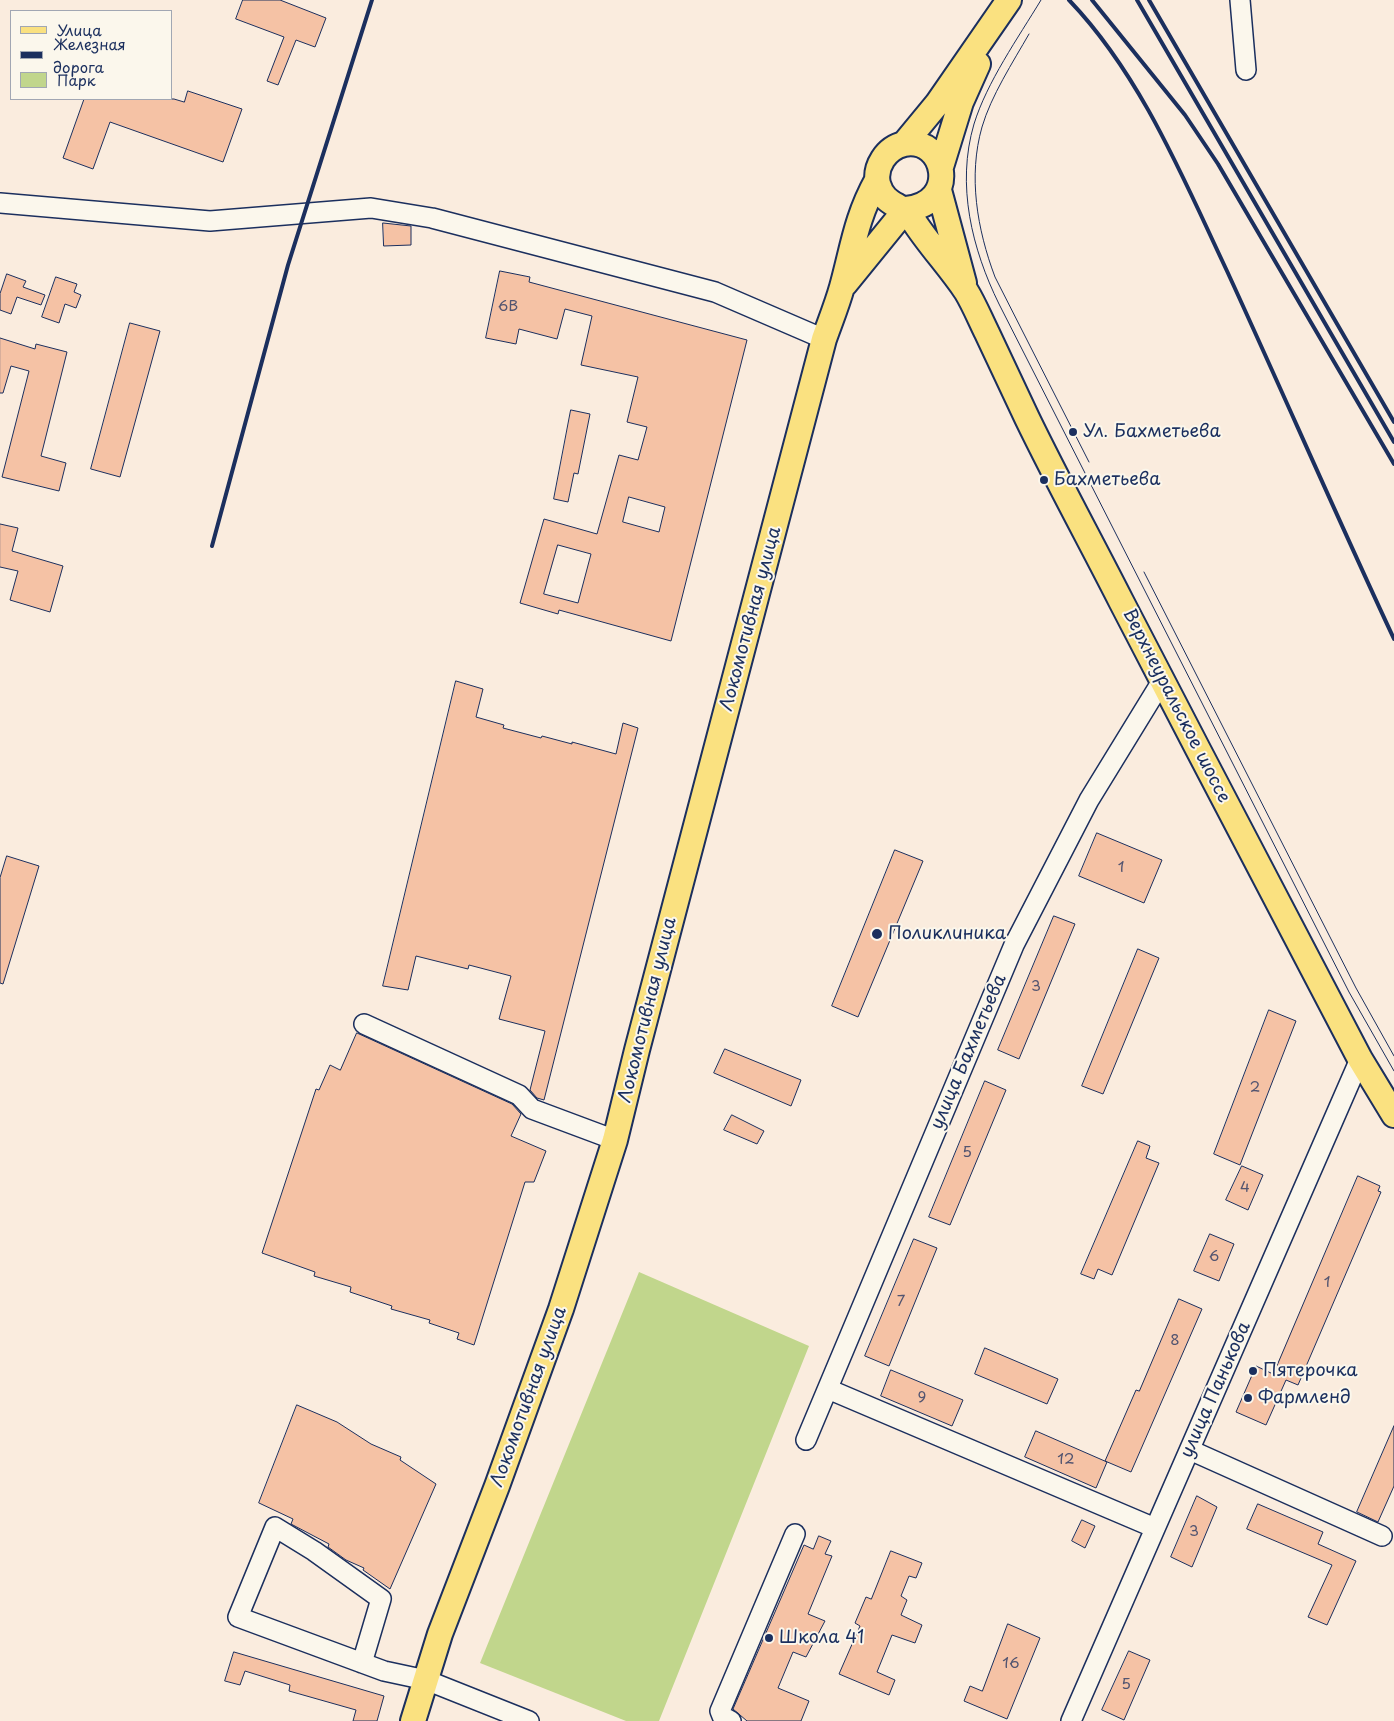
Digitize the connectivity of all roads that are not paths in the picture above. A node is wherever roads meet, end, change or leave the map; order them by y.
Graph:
1 (1240, 0) edge
2 (1003, 10) edge
3 (1246, 70) dead end
4 (904, 144) junction
5 (941, 166) junction
6 (877, 180) junction
7 (939, 190) junction
8 (0, 203) edge
9 (906, 209) junction
10 (842, 287) junction
11 (966, 292) junction
12 (824, 339) junction
13 (1162, 680) junction
14 (364, 1024) dead end
15 (1360, 1059) junction
16 (1394, 1115) edge
17 (615, 1140) junction
18 (828, 1389) junction
19 (806, 1440) dead end
20 (1190, 1450) junction
21 (1155, 1528) junction
22 (795, 1534) dead end
23 (1382, 1536) dead end
24 (362, 1663) junction
25 (426, 1680) junction
26 (413, 1721) edge
27 (529, 1721) edge
28 (730, 1721) edge
29 (1071, 1721) edge

1 - 3 street
2 - 4 main road
2 - 5 main road
4 - 5 main road
4 - 6 main road
5 - 7 main road
6 - 9 main road
6 - 10 main road
7 - 9 main road
7 - 11 main road
8 - 12 street
9 - 10 main road
9 - 11 main road
10 - 12 main road, Локомотивная улица
11 - 13 main road, Верхнеуральское шоссе
12 - 17 main road, Локомотивная улица
13 - 15 main road, Верхнеуральское шоссе
13 - 18 street, улица Бахметьева
14 - 17 street
15 - 16 main road, Верхнеуральское шоссе
15 - 20 street, улица Панькова
17 - 25 main road, Локомотивная улица
18 - 19 street, улица Бахметьева
18 - 21 street
20 - 21 street, улица Панькова
20 - 23 street
21 - 29 street, улица Панькова
22 - 28 street
24 - 24 street
24 - 25 street
25 - 26 main road, Локомотивная улица
25 - 27 street

